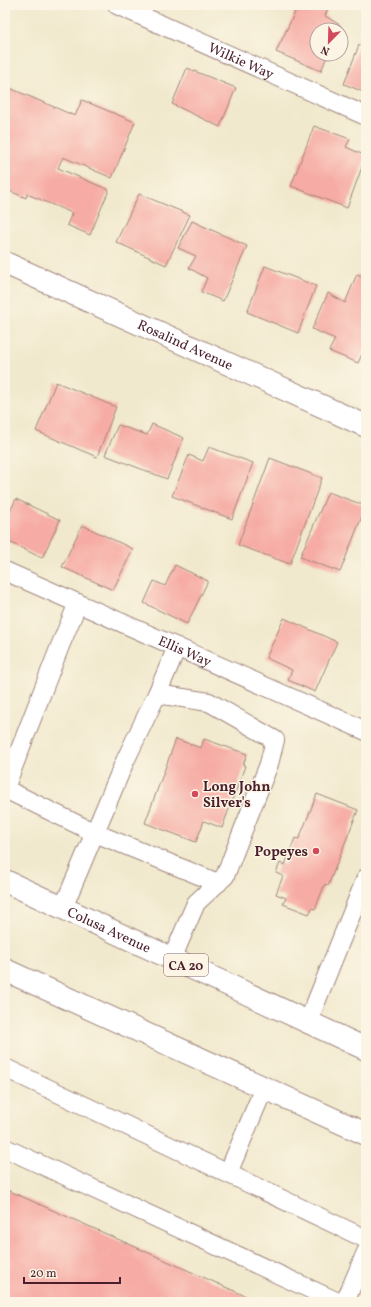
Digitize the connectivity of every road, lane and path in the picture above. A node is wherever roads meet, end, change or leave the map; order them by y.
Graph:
1 (117, 5) edge
2 (366, 116) edge
3 (5, 263) edge
4 (366, 426) edge
5 (5, 571) edge
6 (78, 603) junction
7 (177, 647) junction
8 (157, 694) junction
9 (366, 731) edge
10 (5, 788) edge
11 (95, 834) junction
12 (366, 878) edge
13 (5, 881) edge
14 (218, 883) junction
15 (63, 908) junction
16 (172, 958) junction
17 (5, 970) edge
18 (308, 1022) junction
19 (366, 1049) edge
20 (5, 1068) edge
21 (264, 1088) junction
22 (366, 1134) edge
23 (5, 1148) edge
24 (228, 1173) junction
25 (366, 1238) edge
26 (366, 1252) edge
27 (338, 1302) edge
28 (345, 1302) edge

1 - 2 lane, Wilkie Way
3 - 4 main road, Rosalind Avenue
5 - 6 lane, Ellis Way
6 - 7 lane, Ellis Way
6 - 10 lane
7 - 8 lane
7 - 9 lane, Ellis Way
8 - 11 lane
8 - 14 lane
10 - 11 lane
11 - 14 lane
11 - 15 lane
12 - 18 lane
13 - 15 main road, Colusa Avenue / CA 20
14 - 16 lane
15 - 16 main road, Colusa Avenue / CA 20
16 - 18 main road, Colusa Avenue / CA 20
17 - 21 main road
18 - 19 main road, Colusa Avenue / CA 20
20 - 24 lane
21 - 22 main road
21 - 24 lane
23 - 27 lane
24 - 25 lane
26 - 28 lane

